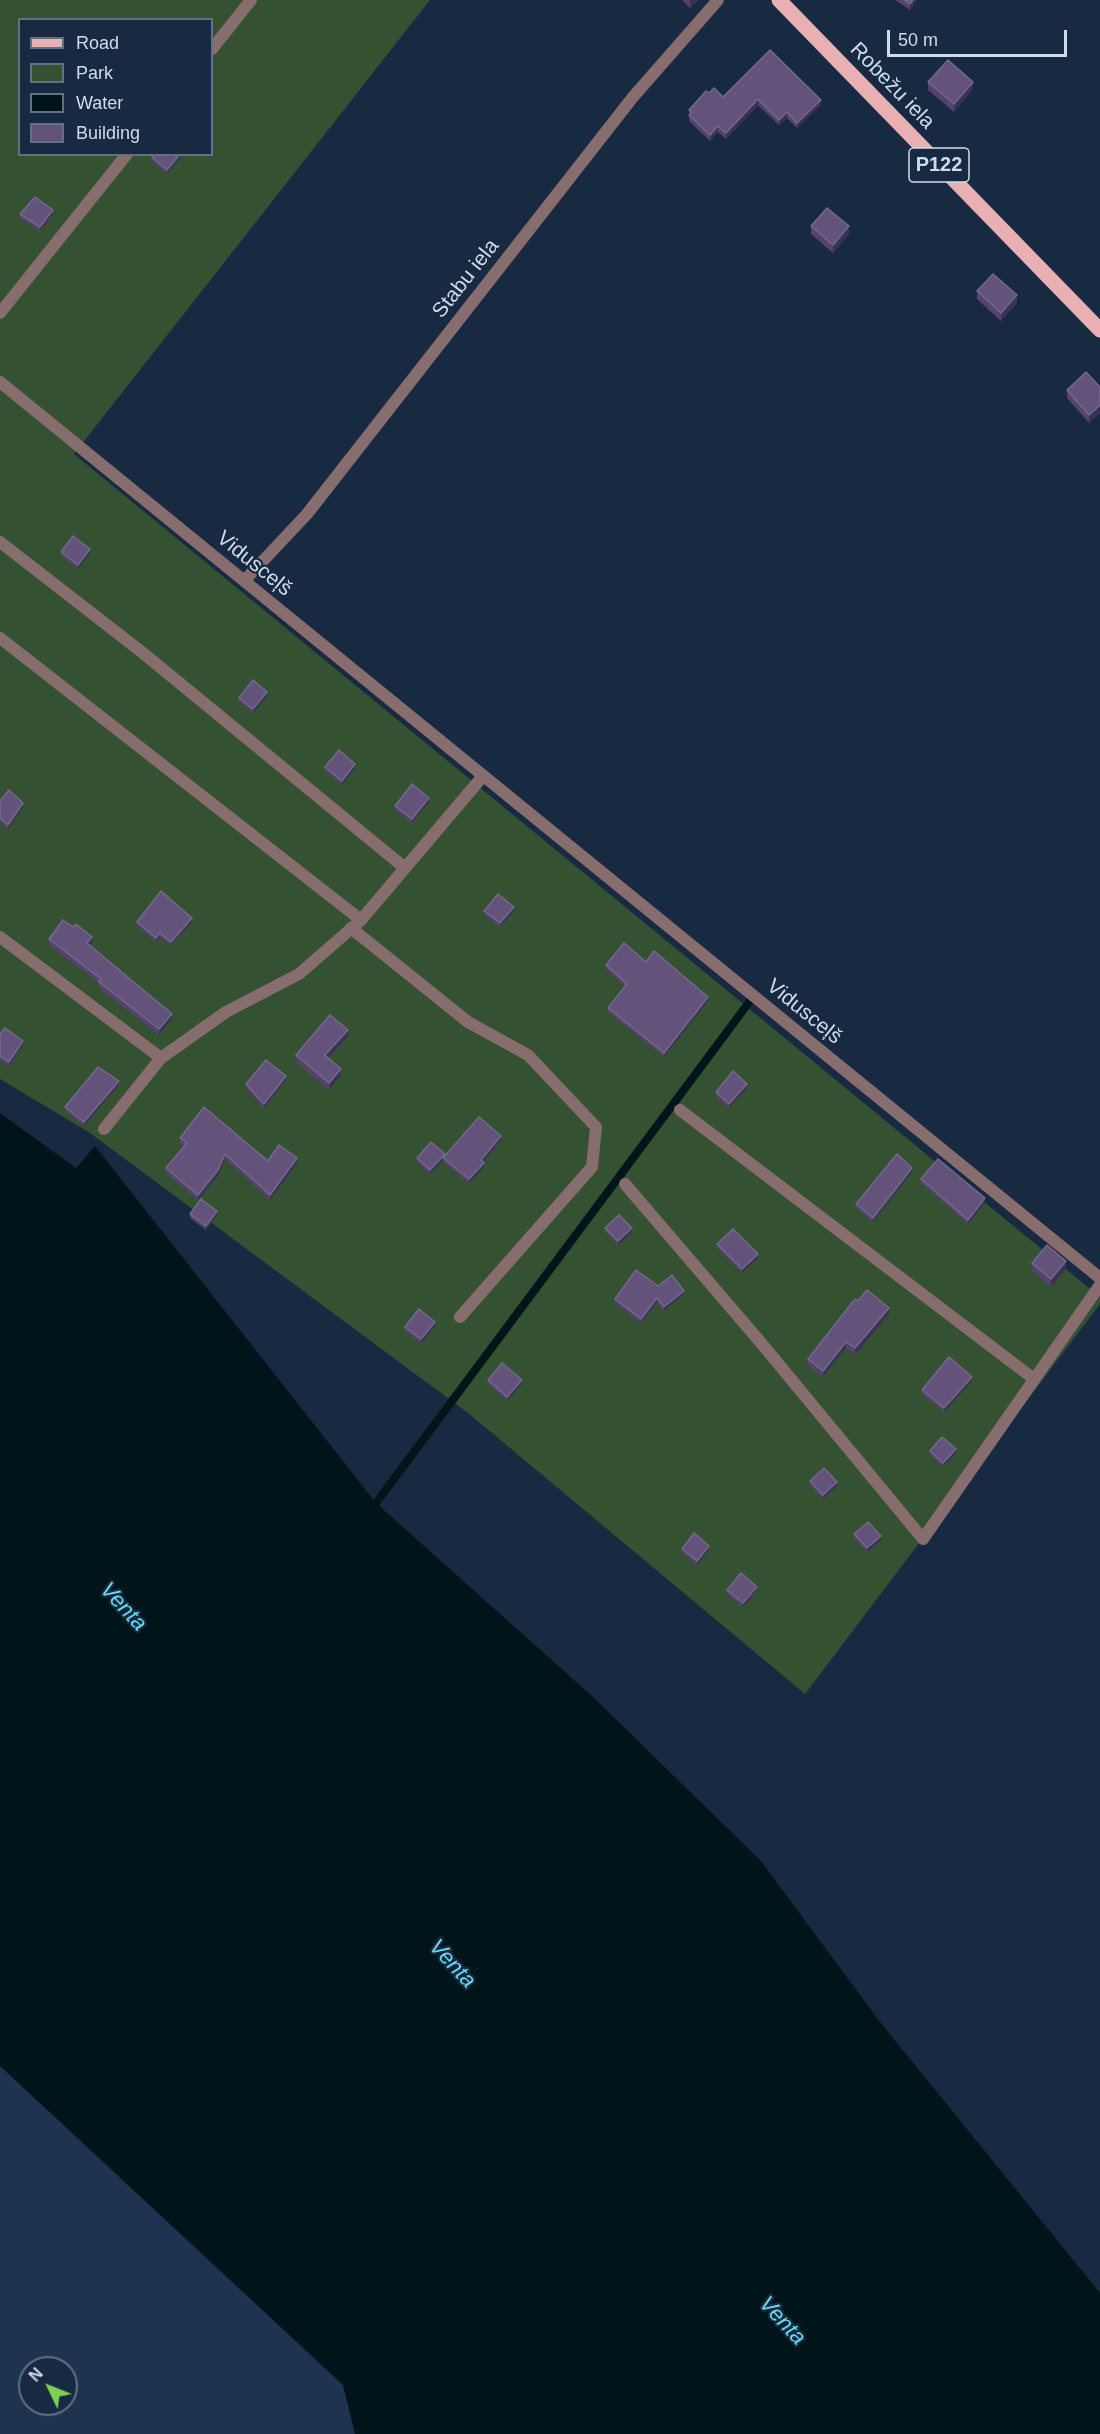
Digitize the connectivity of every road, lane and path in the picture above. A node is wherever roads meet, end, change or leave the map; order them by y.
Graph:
1 (251, 0) edge
2 (718, 0) edge
3 (779, 0) edge
4 (213, 48) edge
5 (125, 156) edge
6 (0, 313) edge
7 (1100, 330) edge
8 (0, 382) edge
9 (0, 542) edge
10 (244, 581) junction
11 (0, 638) edge
12 (483, 776) junction
13 (405, 868) junction
14 (356, 924) junction
15 (0, 937) edge
16 (161, 1058) junction
17 (680, 1110) dead end
18 (104, 1129) dead end
19 (625, 1184) dead end
20 (1100, 1278) edge
21 (1100, 1285) edge
22 (460, 1317) dead end
23 (1034, 1380) junction

1 - 4 street
2 - 10 street, Stabu iela
3 - 7 main road, Robežu iela / P122
5 - 6 street
8 - 10 street, Vidusceļš
9 - 13 street
10 - 12 street, Vidusceļš
11 - 14 street
12 - 13 street
12 - 20 street, Vidusceļš
13 - 14 street
14 - 16 street
14 - 22 street
15 - 16 street
16 - 18 street
17 - 23 street
19 - 23 street
21 - 23 street

